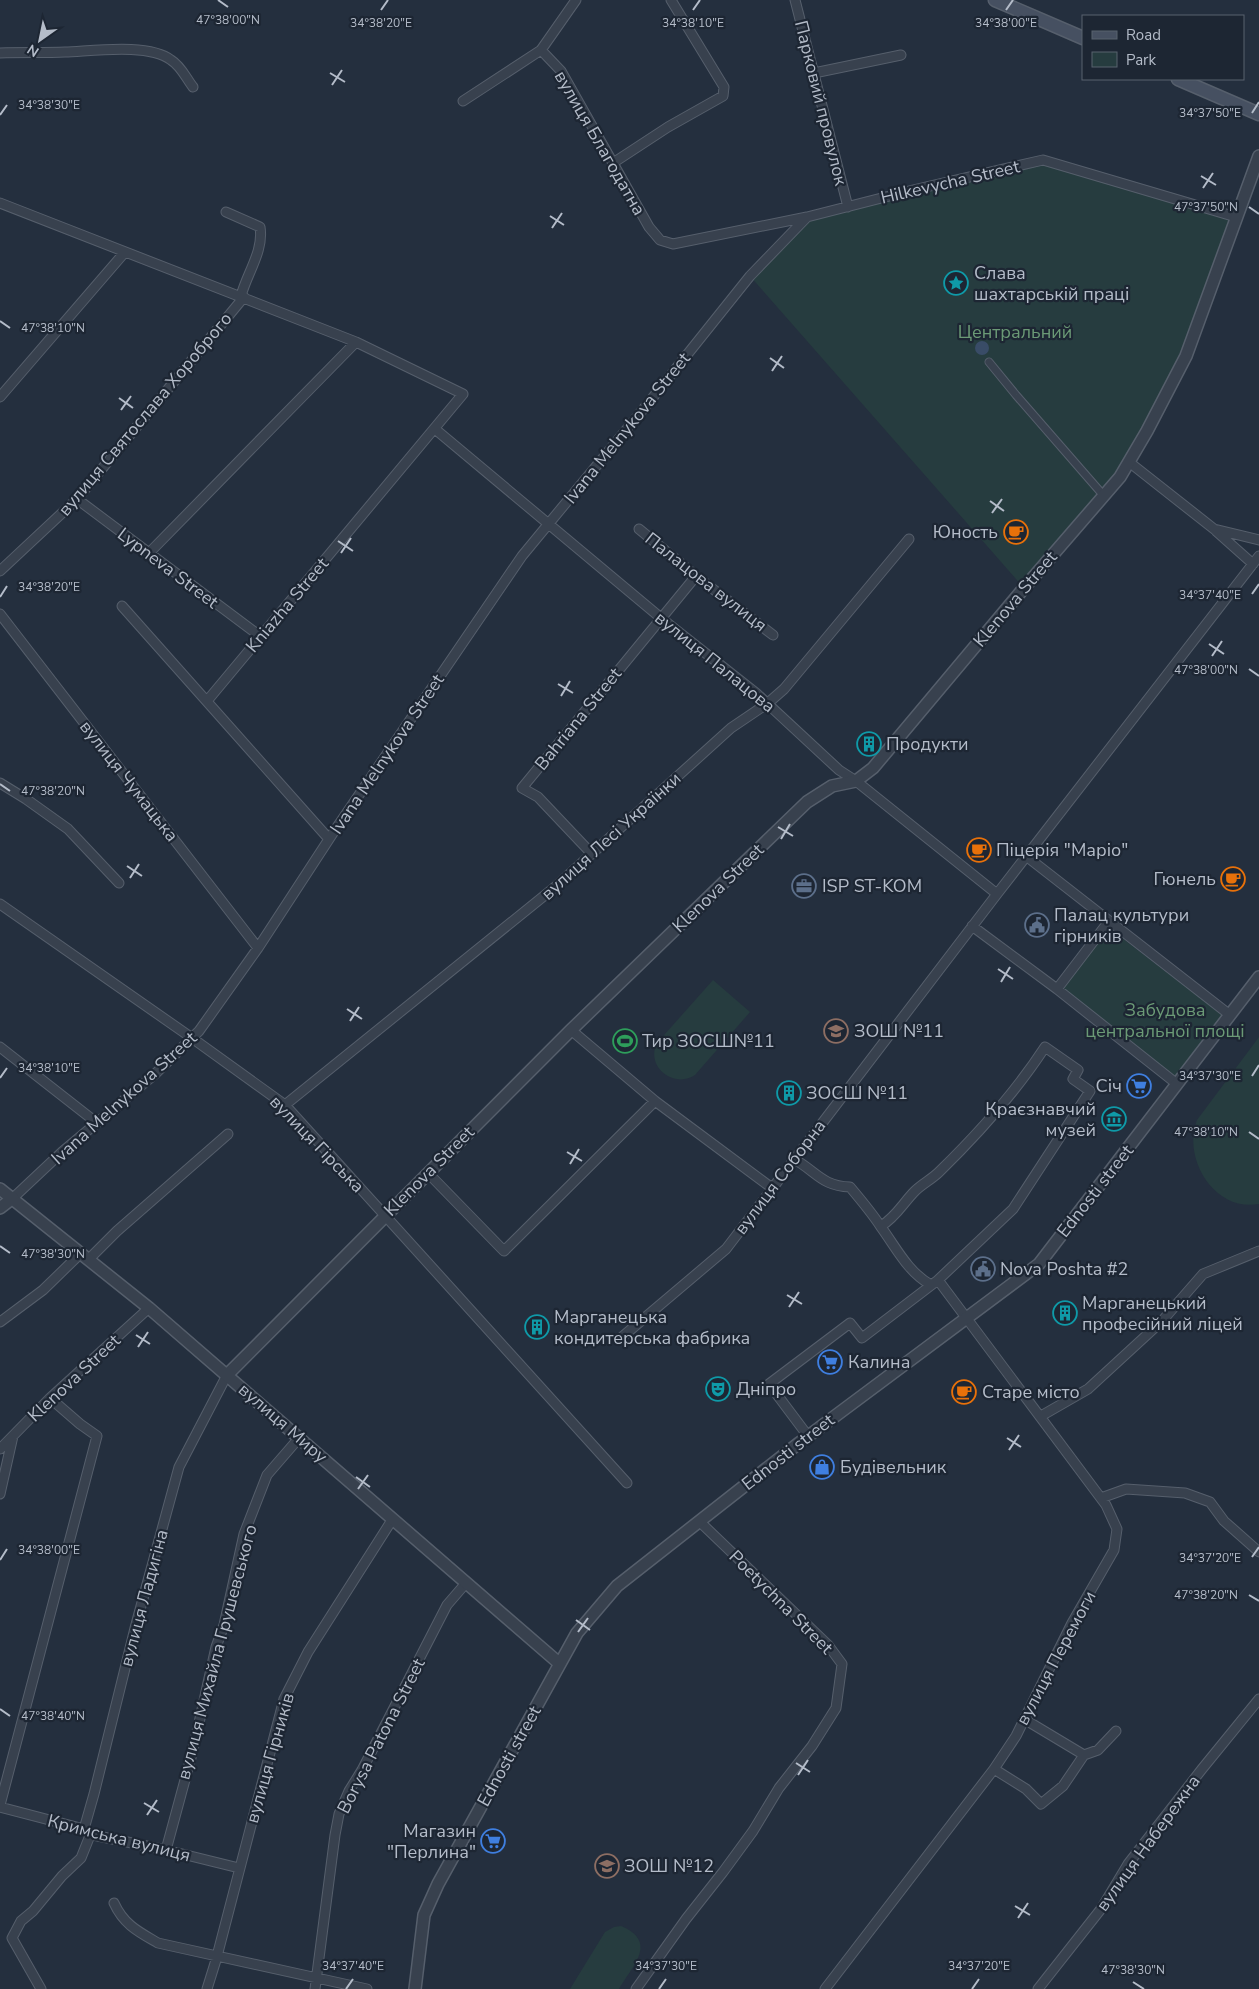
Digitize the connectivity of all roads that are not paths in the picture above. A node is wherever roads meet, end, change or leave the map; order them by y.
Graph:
1 (576, 0) edge
2 (671, 0) edge
3 (794, 0) edge
4 (995, 0) edge
5 (1082, 38) edge
6 (541, 50) junction
7 (0, 53) edge
8 (901, 55) dead end
9 (814, 73) junction
10 (1180, 80) edge
11 (193, 87) dead end
12 (463, 101) dead end
13 (1259, 114) edge
14 (1259, 156) edge
15 (613, 163) junction
16 (0, 203) edge
17 (848, 207) junction
18 (226, 212) dead end
19 (806, 217) junction
20 (1236, 217) junction
21 (125, 252) junction
22 (242, 297) junction
23 (356, 342) junction
24 (990, 362) dead end
25 (0, 397) edge
26 (435, 429) junction
27 (1129, 462) junction
28 (1104, 496) junction
29 (76, 499) junction
30 (550, 524) junction
31 (640, 529) dead end
32 (1214, 529) junction
33 (909, 539) dead end
34 (1259, 540) edge
35 (149, 553) junction
36 (1259, 556) edge
37 (4, 562) edge
38 (1253, 564) junction
39 (0, 571) edge
40 (696, 576) junction
41 (122, 606) dead end
42 (0, 614) edge
43 (661, 618) junction
44 (773, 635) dead end
45 (260, 636) junction
46 (207, 701) junction
47 (768, 703) junction
48 (856, 781) junction
49 (0, 783) edge
50 (329, 839) junction
51 (592, 854) junction
52 (1026, 856) junction
53 (119, 883) dead end
54 (997, 894) junction
55 (0, 904) edge
56 (1109, 921) junction
57 (972, 926) junction
58 (258, 948) junction
59 (1259, 977) edge
60 (1057, 989) junction
61 (1230, 1015) junction
62 (571, 1030) junction
63 (192, 1038) junction
64 (0, 1047) edge
65 (1177, 1084) junction
66 (655, 1100) junction
67 (284, 1105) junction
68 (97, 1123) junction
69 (228, 1134) dead end
70 (794, 1159) junction
71 (428, 1173) junction
72 (772, 1188) junction
73 (0, 1189) edge
74 (13, 1198) junction
75 (0, 1208) edge
76 (385, 1216) junction
77 (881, 1226) junction
78 (1259, 1251) edge
79 (85, 1256) junction
80 (935, 1283) junction
81 (149, 1308) junction
82 (966, 1318) junction
83 (0, 1322) edge
84 (622, 1337) dead end
85 (227, 1375) junction
86 (50, 1398) junction
87 (1041, 1416) junction
88 (13, 1436) junction
89 (808, 1436) junction
90 (299, 1438) junction
91 (0, 1449) edge
92 (627, 1483) dead end
93 (0, 1494) edge
94 (1101, 1498) junction
95 (392, 1520) junction
96 (699, 1521) junction
97 (1259, 1552) edge
98 (466, 1583) junction
99 (560, 1664) junction
100 (1259, 1699) edge
101 (1024, 1719) junction
102 (1116, 1731) dead end
103 (1084, 1754) junction
104 (994, 1769) junction
105 (0, 1806) edge
106 (87, 1831) junction
107 (166, 1850) junction
108 (239, 1868) junction
109 (114, 1903) dead end
110 (217, 1956) junction
111 (317, 1979) junction
112 (41, 1989) edge
113 (207, 1989) edge
114 (315, 1989) edge
115 (367, 1989) edge
116 (414, 1989) edge
117 (636, 1989) edge
118 (825, 1989) edge
119 (1038, 1989) edge

1 - 6 street
2 - 15 street
3 - 9 street, Парковий провулок
4 - 5 main road
6 - 12 street
6 - 15 street, вулиця Благодатна
7 - 11 street
8 - 9 street
9 - 17 street, Парковий провулок
10 - 13 main road
14 - 20 street, Klenova Street
15 - 19 street, вулиця Благодатна
16 - 21 street
17 - 19 street, Hilkevycha Street
17 - 20 street, Hilkevycha Street
18 - 22 street, вулиця Святослава Хороброго
19 - 30 street, Ivana Melnykova Street
20 - 27 street, Klenova Street
21 - 22 street
21 - 25 street
22 - 23 street
22 - 29 street, вулиця Святослава Хороброго
23 - 26 street, Kniazha Street
23 - 35 street
24 - 28 street
26 - 30 street, вулиця Палацова
26 - 45 street, Kniazha Street
27 - 28 street, Klenova Street
27 - 32 street
28 - 48 street, Klenova Street
29 - 35 street, Lypneva Street
29 - 37 street, вулиця Святослава Хороброго
30 - 43 street, вулиця Палацова
30 - 50 street, Ivana Melnykova Street
31 - 40 street, Палацова вулиця
32 - 34 street
32 - 38 street
33 - 47 street, вулиця Лесі Українки
35 - 45 street, Lypneva Street
36 - 38 street, вулиця Соборна
37 - 39 street, вулиця Святослава Хороброго
38 - 52 street, вулиця Соборна
40 - 43 street, Bahriana Street
40 - 44 street, Палацова вулиця
41 - 46 street
42 - 58 street, вулиця Чумацька
43 - 47 street, вулиця Палацова
43 - 51 street, Bahriana Street
45 - 46 street, Kniazha Street
46 - 50 street
47 - 48 street, вулиця Палацова
47 - 51 street, вулиця Лесі Українки
48 - 54 street, вулиця Палацова
48 - 62 street, Klenova Street
49 - 53 street
50 - 58 street, Ivana Melnykova Street
51 - 67 street, вулиця Лесі Українки
52 - 54 street, вулиця Соборна
52 - 56 street
54 - 57 street, вулиця Соборна
55 - 63 street, вулиця Гірська
56 - 60 street
56 - 61 street
57 - 60 street
57 - 70 street, вулиця Соборна
58 - 63 street, Ivana Melnykova Street
59 - 61 street, Ednosti street
60 - 65 street
61 - 65 street, Ednosti street
62 - 66 street
62 - 71 street, Klenova Street
63 - 67 street, вулиця Гірська
63 - 68 street, Ivana Melnykova Street
64 - 68 street
65 - 82 street, Ednosti street
66 - 71 street
66 - 72 street
67 - 76 street, вулиця Гірська
68 - 74 street, Ivana Melnykova Street
69 - 79 street
70 - 72 street, вулиця Соборна
70 - 77 street, вулиця Перемоги
71 - 76 street, Klenova Street
72 - 84 street, вулиця Соборна
73 - 74 street, вулиця Миру
74 - 75 street, Ivana Melnykova Street
74 - 79 street, вулиця Миру
76 - 85 street, Klenova Street
76 - 92 street, вулиця Гірська
77 - 80 street, вулиця Перемоги
77 - 80 street
78 - 87 street
79 - 81 street, вулиця Миру
79 - 83 street
80 - 82 street, вулиця Перемоги
80 - 89 street
81 - 85 street, вулиця Миру
81 - 86 street, Klenova Street
82 - 87 street, вулиця Перемоги
82 - 89 street, Ednosti street
85 - 90 street, вулиця Миру
85 - 106 street, вулиця Ладигіна
86 - 88 street, Klenova Street
86 - 105 street
87 - 94 street, вулиця Перемоги
88 - 91 street, Klenova Street
88 - 93 street
89 - 96 street, Ednosti street
90 - 95 street, вулиця Миру
90 - 107 street, вулиця Михайла Грушевського
94 - 97 street
94 - 101 street, вулиця Перемоги
95 - 98 street, вулиця Миру
95 - 108 street, вулиця Гірників
96 - 99 street, Ednosti street
96 - 117 street, Poetychna Street
98 - 99 street, вулиця Миру
98 - 111 street, Borysa Patona Street
99 - 116 street, Ednosti street
100 - 119 street, вулиця Набережна
101 - 103 street
101 - 104 street, вулиця Перемоги
102 - 103 street
103 - 104 street
104 - 118 street, вулиця Перемоги
105 - 106 street, Кримська вулиця
106 - 107 street, Кримська вулиця
106 - 112 street, вулиця Ладигіна
107 - 108 street, Кримська вулиця
108 - 110 street, вулиця Гірників
109 - 110 street
110 - 111 street
110 - 113 street, вулиця Гірників
111 - 114 street, Borysa Patona Street
111 - 115 street

